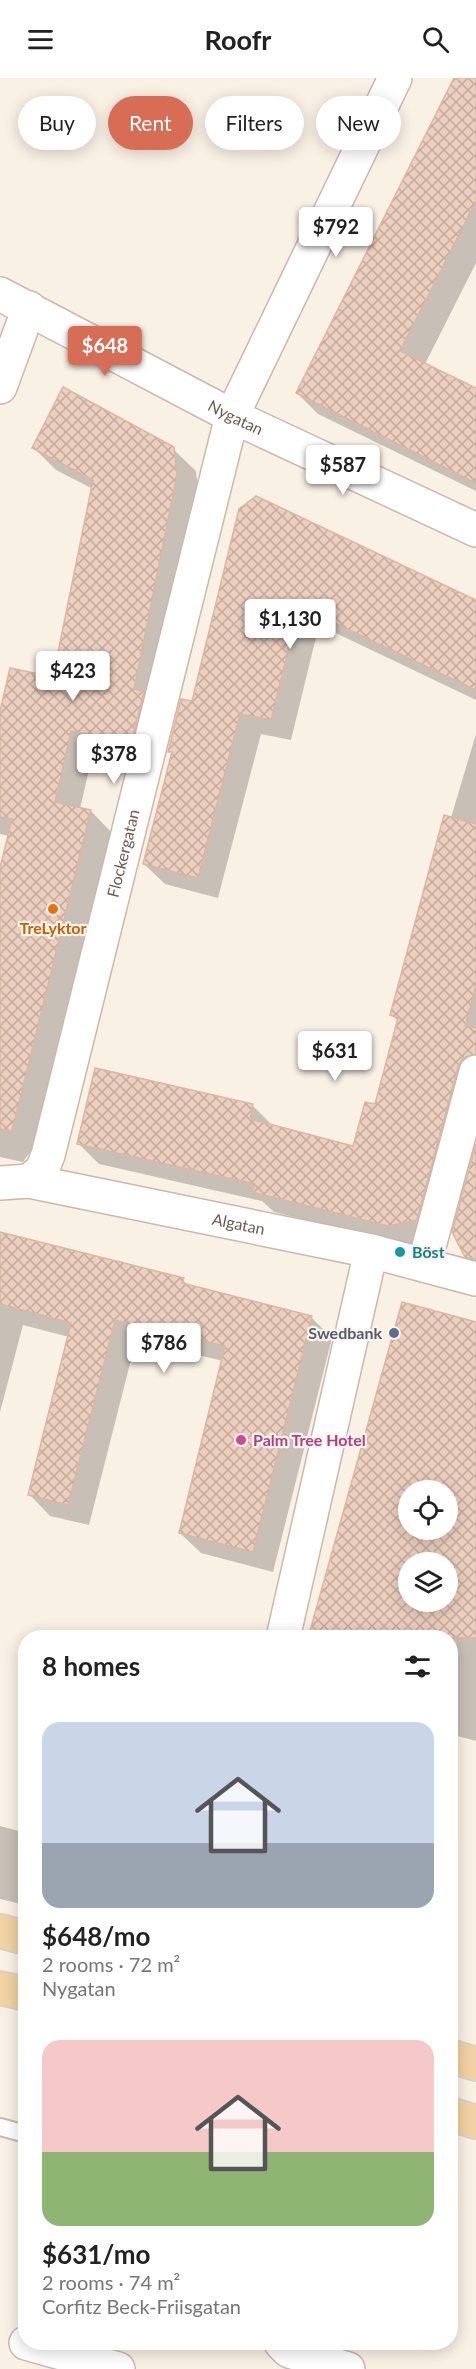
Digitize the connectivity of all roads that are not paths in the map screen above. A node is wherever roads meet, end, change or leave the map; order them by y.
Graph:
1 (395, 78) edge
2 (0, 294) edge
3 (29, 308) junction
4 (0, 387) edge
5 (232, 416) junction
6 (476, 530) edge
7 (476, 1072) edge
8 (14, 1182) edge
9 (371, 1251) junction
10 (424, 1265) junction
11 (476, 1279) edge
12 (285, 1630) edge
13 (0, 1931) edge
14 (18, 1936) edge
15 (0, 1988) edge
16 (18, 1992) edge
17 (458, 2058) edge
18 (476, 2064) edge
19 (458, 2116) edge
20 (476, 2122) edge
21 (0, 2127) edge
22 (18, 2132) edge
23 (0, 2336) edge
24 (18, 2341) edge
25 (51, 2350) edge
26 (288, 2350) edge
27 (118, 2369) edge
28 (348, 2369) edge

1 - 5 street, Flockergatan
2 - 3 street, Nygatan
3 - 4 street
3 - 5 street, Nygatan
5 - 6 street, Nygatan
5 - 8 street, Flockergatan
7 - 10 street
8 - 9 street, Algatan
9 - 10 street, Algatan
9 - 12 street
10 - 11 street, Algatan
13 - 14 main road
15 - 16 main road
17 - 18 main road
19 - 20 main road
21 - 22 lane
23 - 24 street
25 - 27 street
26 - 28 street

